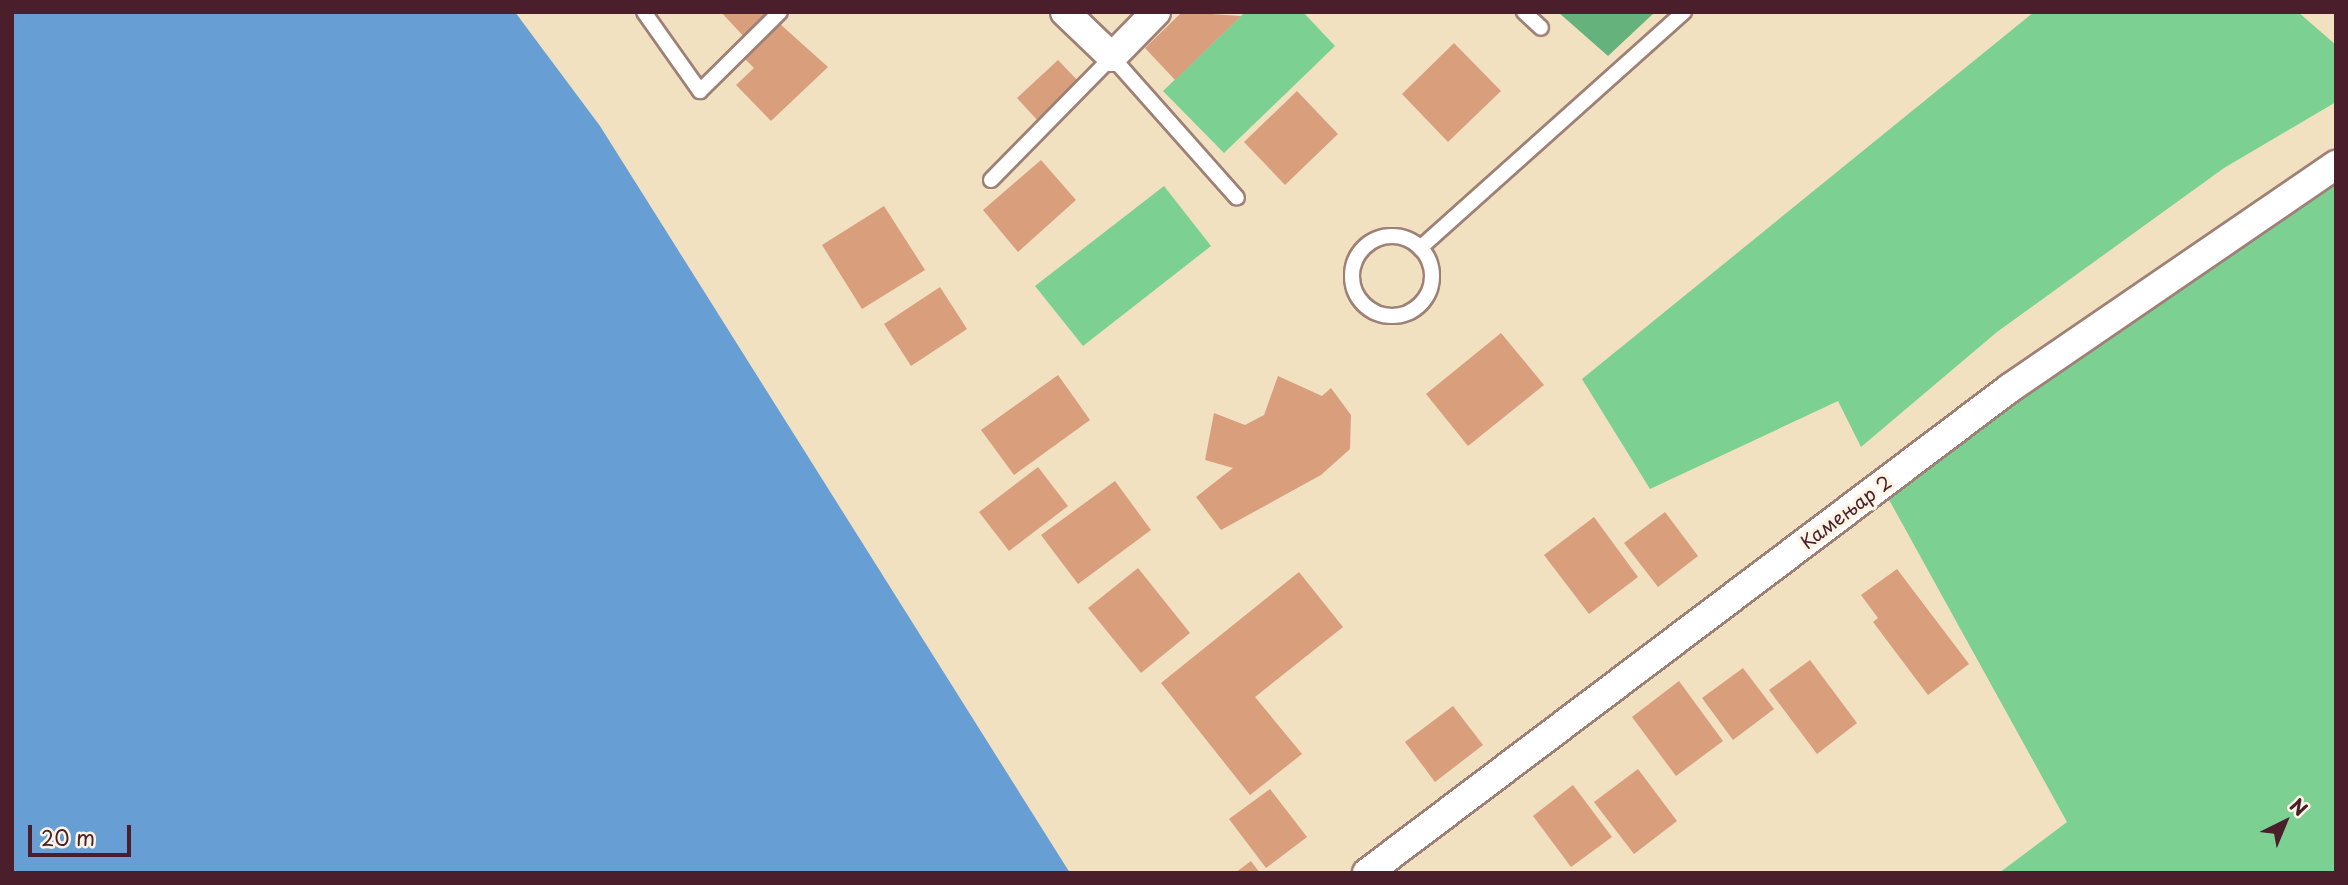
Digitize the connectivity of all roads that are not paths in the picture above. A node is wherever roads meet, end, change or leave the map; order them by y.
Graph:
1 (644, 12) edge
2 (780, 12) edge
3 (1065, 12) edge
4 (1156, 12) edge
5 (1524, 12) edge
6 (1684, 12) edge
7 (1541, 28) dead end
8 (1112, 57) junction
9 (2336, 165) edge
10 (991, 180) dead end
11 (1237, 198) dead end
12 (1420, 248) junction
13 (1367, 873) edge

1 - 2 lane
3 - 8 street
4 - 8 street
5 - 7 lane
6 - 12 lane
8 - 10 lane
8 - 11 lane
9 - 13 street, Камењар 2
12 - 12 lane

